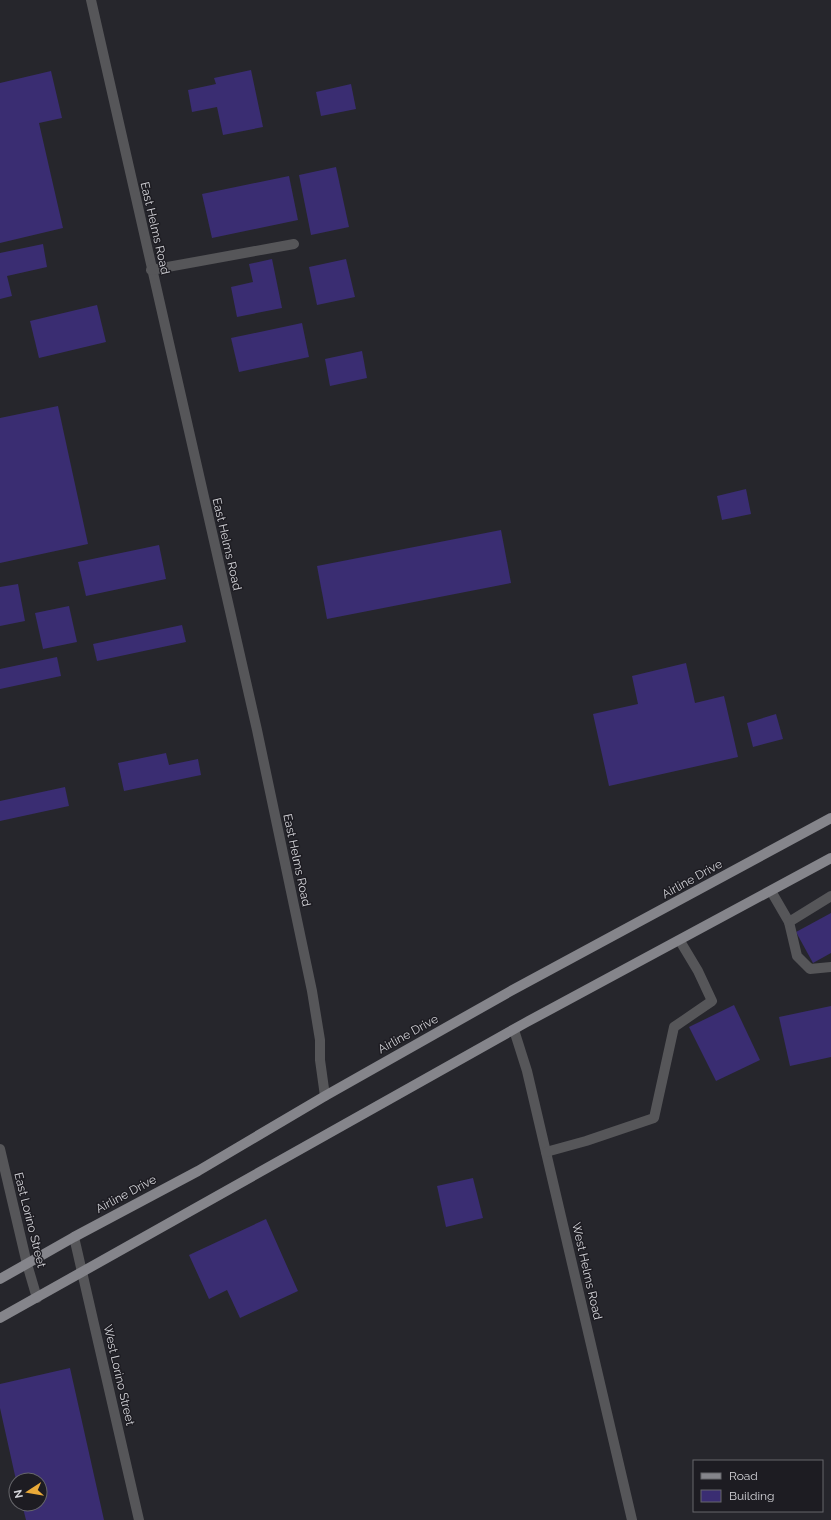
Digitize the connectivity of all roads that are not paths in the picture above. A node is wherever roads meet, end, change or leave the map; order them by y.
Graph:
1 (91, 0) edge
2 (294, 244) dead end
3 (151, 270) junction
4 (831, 818) edge
5 (831, 858) edge
6 (771, 891) junction
7 (831, 896) edge
8 (789, 922) junction
9 (680, 941) junction
10 (831, 967) edge
11 (514, 1030) junction
12 (326, 1096) junction
13 (0, 1148) edge
14 (546, 1152) junction
15 (74, 1237) junction
16 (27, 1264) junction
17 (81, 1273) junction
18 (0, 1278) edge
19 (37, 1298) junction
20 (0, 1318) edge
21 (139, 1520) edge
22 (632, 1520) edge

1 - 3 street, East Helms Road
2 - 3 street
3 - 12 street, East Helms Road
4 - 12 main road, Airline Drive
5 - 6 main road
6 - 8 street
6 - 9 main road
7 - 8 street
8 - 10 street
9 - 11 main road
9 - 14 street
11 - 14 street, West Helms Road
11 - 17 main road
12 - 15 main road, Airline Drive
13 - 16 street, East Lorino Street
14 - 22 street, West Helms Road
15 - 16 main road, Airline Drive
15 - 17 street, West Lorino Street
16 - 18 main road, Airline Drive
16 - 19 street, East Lorino Street
17 - 19 main road
17 - 21 street, West Lorino Street
19 - 20 main road

